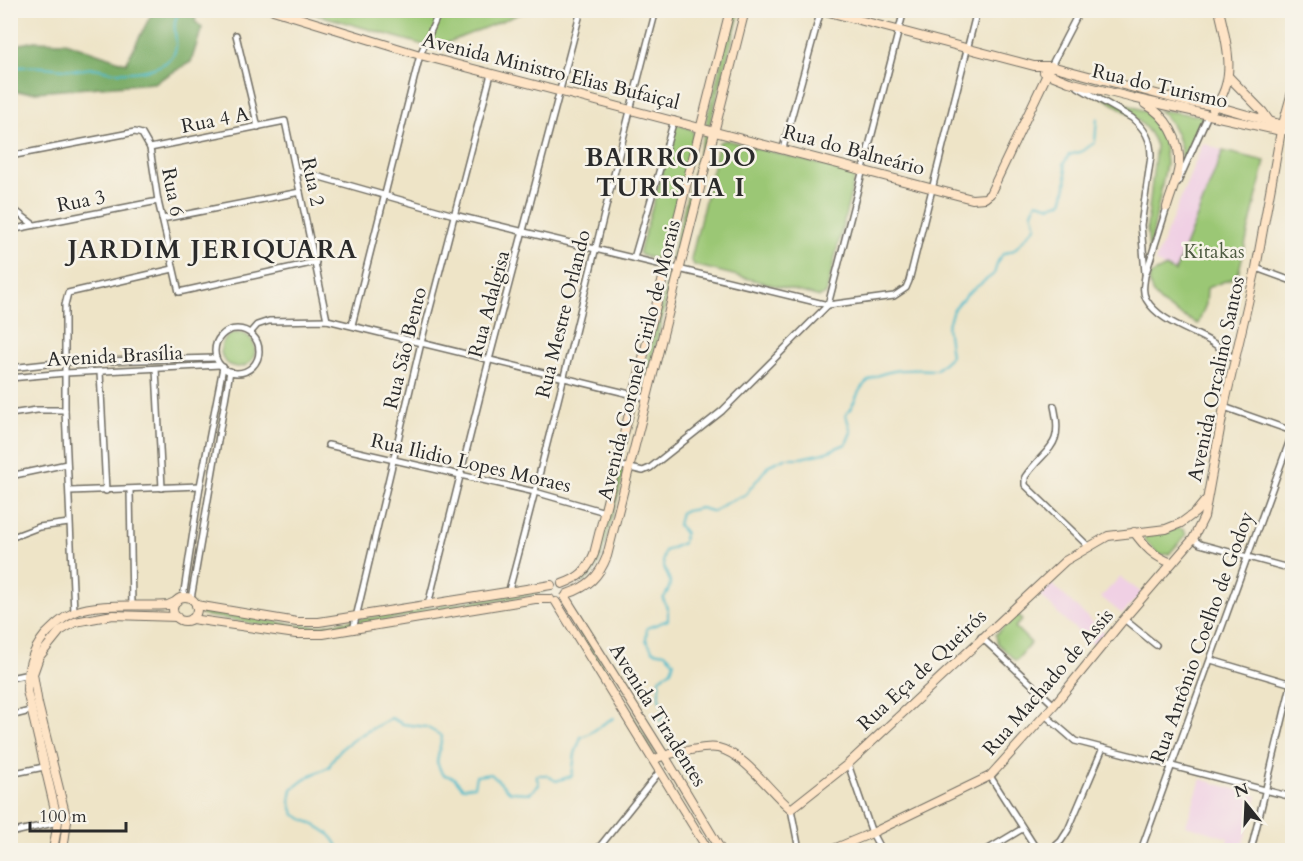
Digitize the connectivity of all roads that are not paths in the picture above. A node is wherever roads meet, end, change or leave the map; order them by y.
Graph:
1 (440, 10) edge
2 (581, 10) edge
3 (656, 10) edge
4 (730, 10) edge
5 (745, 10) edge
6 (821, 10) edge
7 (904, 10) edge
8 (977, 10) edge
9 (1080, 10) edge
10 (1219, 10) edge
11 (275, 11) edge
12 (899, 31) junction
13 (236, 35) dead end
14 (968, 48) junction
15 (420, 55) junction
16 (1049, 70) junction
17 (491, 74) junction
18 (1228, 76) junction
19 (1069, 82) junction
20 (560, 92) junction
21 (1293, 92) edge
22 (1133, 98) junction
23 (1216, 106) junction
24 (630, 109) junction
25 (1208, 115) junction
26 (674, 120) junction
27 (285, 121) joint
28 (1270, 122) junction
29 (258, 127) junction
30 (700, 127) junction
31 (1282, 128) junction
32 (714, 130) junction
33 (1292, 132) edge
34 (150, 148) junction
35 (783, 148) junction
36 (10, 156) edge
37 (295, 170) junction
38 (861, 170) junction
39 (932, 188) junction
40 (300, 192) junction
41 (384, 195) junction
42 (158, 201) junction
43 (1167, 207) junction
44 (11, 208) edge
45 (454, 215) junction
46 (162, 219) junction
47 (34, 225) junction
48 (10, 230) edge
49 (523, 231) junction
50 (595, 250) junction
51 (634, 258) junction
52 (316, 262) junction
53 (666, 266) junction
54 (1256, 268) junction
55 (173, 269) junction
56 (679, 270) junction
57 (1145, 276) junction
58 (1293, 281) edge
59 (828, 305) junction
60 (327, 320) junction
61 (351, 325) junction
62 (250, 333) junction
63 (421, 344) junction
64 (216, 358) junction
65 (489, 360) junction
66 (1236, 360) junction
67 (65, 362) junction
68 (221, 366) junction
69 (10, 368) edge
70 (156, 369) junction
71 (230, 371) junction
72 (100, 372) junction
73 (65, 373) junction
74 (10, 378) edge
75 (562, 378) junction
76 (634, 395) junction
77 (646, 398) junction
78 (1054, 406) dead end
79 (1224, 407) junction
80 (65, 410) junction
81 (10, 414) edge
82 (1293, 432) edge
83 (328, 445) dead end
84 (394, 459) junction
85 (67, 464) junction
86 (617, 465) junction
87 (629, 467) junction
88 (460, 474) junction
89 (10, 476) edge
90 (200, 486) junction
91 (162, 488) junction
92 (130, 490) junction
93 (70, 491) junction
94 (106, 491) junction
95 (536, 492) junction
96 (1208, 497) junction
97 (605, 512) junction
98 (69, 523) junction
99 (1181, 524) junction
100 (1134, 532) junction
101 (10, 538) edge
102 (1193, 539) junction
103 (1088, 546) junction
104 (1247, 556) junction
105 (1172, 563) junction
106 (1293, 569) edge
107 (576, 579) junction
108 (562, 584) junction
109 (551, 585) junction
110 (583, 589) junction
111 (509, 590) junction
112 (566, 596) junction
113 (553, 600) junction
114 (187, 601) junction
115 (428, 605) junction
116 (132, 606) junction
117 (74, 612) junction
118 (177, 617) junction
119 (355, 617) junction
120 (192, 619) junction
121 (1124, 619) junction
122 (353, 630) junction
123 (981, 637) junction
124 (1156, 645) dead end
125 (1211, 660) junction
126 (30, 674) junction
127 (10, 678) edge
128 (1292, 683) edge
129 (1054, 705) junction
130 (30, 711) junction
131 (1045, 715) junction
132 (10, 716) edge
133 (1103, 748) junction
134 (664, 755) junction
135 (654, 760) junction
136 (848, 764) junction
137 (1172, 766) junction
138 (44, 767) junction
139 (660, 771) junction
140 (10, 774) edge
141 (990, 776) junction
142 (1265, 791) junction
143 (1293, 797) edge
144 (790, 809) junction
145 (58, 822) junction
146 (1022, 830) junction
147 (10, 833) edge
148 (872, 833) junction
149 (53, 850) edge
150 (63, 850) edge
151 (597, 850) edge
152 (708, 850) edge
153 (721, 850) edge
154 (799, 850) edge
155 (831, 850) edge
156 (881, 850) edge
157 (987, 850) edge
158 (1036, 850) edge
159 (1051, 850) edge
160 (1141, 850) edge
161 (1251, 850) edge

1 - 15 street
2 - 20 street, Rua Adalgisa
3 - 24 street, Rua Mestre Orlando
4 - 30 main road, Avenida Coronel Cirilo de Morais
5 - 32 main road, Avenida Coronel Cirilo de Morais
6 - 12 main road, Rua do Turismo
6 - 35 street
7 - 12 street
8 - 14 street
9 - 16 street
10 - 18 main road
11 - 15 main road, Avenida Ministro Elias Bufaiçal
12 - 14 main road, Rua do Turismo
12 - 38 street
13 - 29 street
14 - 16 main road, Rua do Turismo
14 - 39 street
15 - 17 main road, Avenida Ministro Elias Bufaiçal
15 - 41 street
16 - 19 main road, Rua do Turismo
16 - 23 main road, Rua do Turismo
16 - 39 main road, Rua do Balneário
17 - 20 main road, Avenida Ministro Elias Bufaiçal
17 - 45 street, Rua São Bento
18 - 23 main road
18 - 28 main road
19 - 22 main road, Rua do Turismo
19 - 57 street
20 - 24 main road, Avenida Ministro Elias Bufaiçal
20 - 49 street, Rua Adalgisa
21 - 31 main road, Avenida Orcalino Santos
22 - 25 main road, Rua do Turismo
22 - 43 main road
23 - 25 main road
23 - 28 main road, Rua do Turismo
24 - 26 main road, Avenida Ministro Elias Bufaiçal
24 - 50 street, Rua Mestre Orlando
25 - 31 main road, Rua do Turismo
25 - 43 street
26 - 30 main road, Avenida Ministro Elias Bufaiçal
26 - 51 street
27 - 29 street, Rua 4 A
27 - 37 street, Rua 2
28 - 31 main road, Rua do Turismo
29 - 34 street, Rua 4 A
30 - 32 main road, Avenida Ministro Elias Bufaiçal
30 - 53 main road, Avenida Coronel Cirilo de Morais
31 - 33 street
31 - 54 main road, Avenida Orcalino Santos
32 - 35 main road, Rua do Balneário
32 - 56 main road, Avenida Coronel Cirilo de Morais
34 - 36 street, Rua 6
34 - 42 street, Rua 6
35 - 38 main road, Rua do Balneário
37 - 40 street, Rua 2
37 - 41 street
38 - 39 main road, Rua do Balneário
38 - 59 street
39 - 59 street
40 - 46 street
40 - 52 street, Rua 2
41 - 45 street
41 - 61 street
42 - 46 street, Rua 6
42 - 47 street, Rua 3
43 - 57 street
44 - 47 street
45 - 49 street
45 - 63 street, Rua São Bento
46 - 55 street, Rua 6
47 - 48 street, Rua 3
49 - 50 street
49 - 65 street, Rua Adalgisa
50 - 51 street
50 - 75 street, Rua Mestre Orlando
51 - 53 street
52 - 55 street, Rua 6
52 - 60 street, Rua 2
53 - 56 street
53 - 76 main road, Avenida Coronel Cirilo de Morais
54 - 58 street
54 - 66 main road, Avenida Orcalino Santos
55 - 67 street
56 - 59 street
56 - 77 main road, Avenida Coronel Cirilo de Morais
57 - 66 street
59 - 87 street
60 - 61 street
60 - 62 street
61 - 63 street
62 - 64 street
62 - 71 street
63 - 65 street
63 - 84 street, Rua São Bento
64 - 67 street, Avenida Brasília
64 - 68 street
65 - 75 street
65 - 88 street, Rua Adalgisa
66 - 79 main road, Avenida Orcalino Santos
67 - 69 street, Avenida Brasília
67 - 73 street
68 - 70 street, Avenida Brasília
68 - 71 street
68 - 90 street
70 - 72 street, Avenida Brasília
70 - 91 street
71 - 114 street
72 - 73 street, Avenida Brasília
72 - 94 street
73 - 74 street, Avenida Brasília
73 - 80 street
75 - 76 street
75 - 95 street, Rua Mestre Orlando
76 - 77 street
76 - 86 main road, Avenida Coronel Cirilo de Morais
77 - 87 main road, Avenida Coronel Cirilo de Morais
78 - 103 street
79 - 82 street
79 - 96 main road, Avenida Orcalino Santos
80 - 81 street
80 - 85 street
82 - 104 street, Rua Antônio Coelho de Godoy
83 - 84 street, Rua Ilidio Lopes Moraes
84 - 88 street, Rua Ilidio Lopes Moraes
84 - 119 street, Rua São Bento
85 - 89 street
85 - 93 street
86 - 87 street
86 - 97 main road, Avenida Coronel Cirilo de Morais
87 - 110 main road, Avenida Coronel Cirilo de Morais
88 - 95 street, Rua Ilidio Lopes Moraes
88 - 115 street, Rua Adalgisa
90 - 91 street
90 - 114 street
91 - 92 street
92 - 94 street
92 - 116 street
93 - 94 street
93 - 98 street
95 - 97 street, Rua Ilidio Lopes Moraes
95 - 111 street, Rua Mestre Orlando
96 - 99 main road
96 - 102 main road, Rua Machado de Assis
97 - 107 main road, Avenida Coronel Cirilo de Morais
98 - 101 street
98 - 117 street
99 - 100 main road, Rua Eça de Queirós
99 - 102 main road
100 - 103 main road, Rua Eça de Queirós
100 - 105 main road
102 - 104 street
102 - 105 main road, Rua Machado de Assis
103 - 123 main road, Rua Eça de Queirós
104 - 106 street
104 - 125 street, Rua Antônio Coelho de Godoy
105 - 121 main road, Rua Machado de Assis
107 - 108 main road
107 - 110 main road
108 - 109 main road
108 - 112 main road
109 - 111 main road
109 - 113 main road
110 - 112 main road
111 - 115 main road
112 - 113 main road
112 - 134 main road, Avenida Tiradentes
113 - 122 main road
113 - 135 main road, Avenida Tiradentes
114 - 116 main road
114 - 118 main road
114 - 119 main road
114 - 120 main road
115 - 119 main road
116 - 117 main road
117 - 126 main road
118 - 120 main road
118 - 126 main road
119 - 122 street, Rua São Bento
120 - 122 main road
121 - 124 street
121 - 129 main road, Rua Machado de Assis
123 - 129 street
123 - 136 main road, Rua Eça de Queirós
125 - 128 street
125 - 137 street, Rua Antônio Coelho de Godoy
126 - 127 street
126 - 130 main road
126 - 150 main road
128 - 142 street
129 - 131 main road, Rua Machado de Assis
130 - 132 street
130 - 138 main road
131 - 133 street
131 - 141 main road, Rua Machado de Assis
133 - 137 street
133 - 159 street
134 - 135 main road
134 - 144 main road
134 - 153 main road, Avenida Tiradentes
135 - 139 main road, Avenida Tiradentes
136 - 144 main road, Rua Eça de Queirós
136 - 148 street
137 - 142 street
137 - 160 street, Rua Antônio Coelho de Godoy
138 - 140 street
138 - 145 main road
139 - 151 street
139 - 152 main road, Avenida Tiradentes
141 - 146 street
141 - 148 main road, Rua Machado de Assis
142 - 143 street
142 - 161 street
144 - 154 street
145 - 147 street
145 - 149 main road
146 - 157 street
146 - 158 street
148 - 155 main road, Rua Machado de Assis
148 - 156 street

